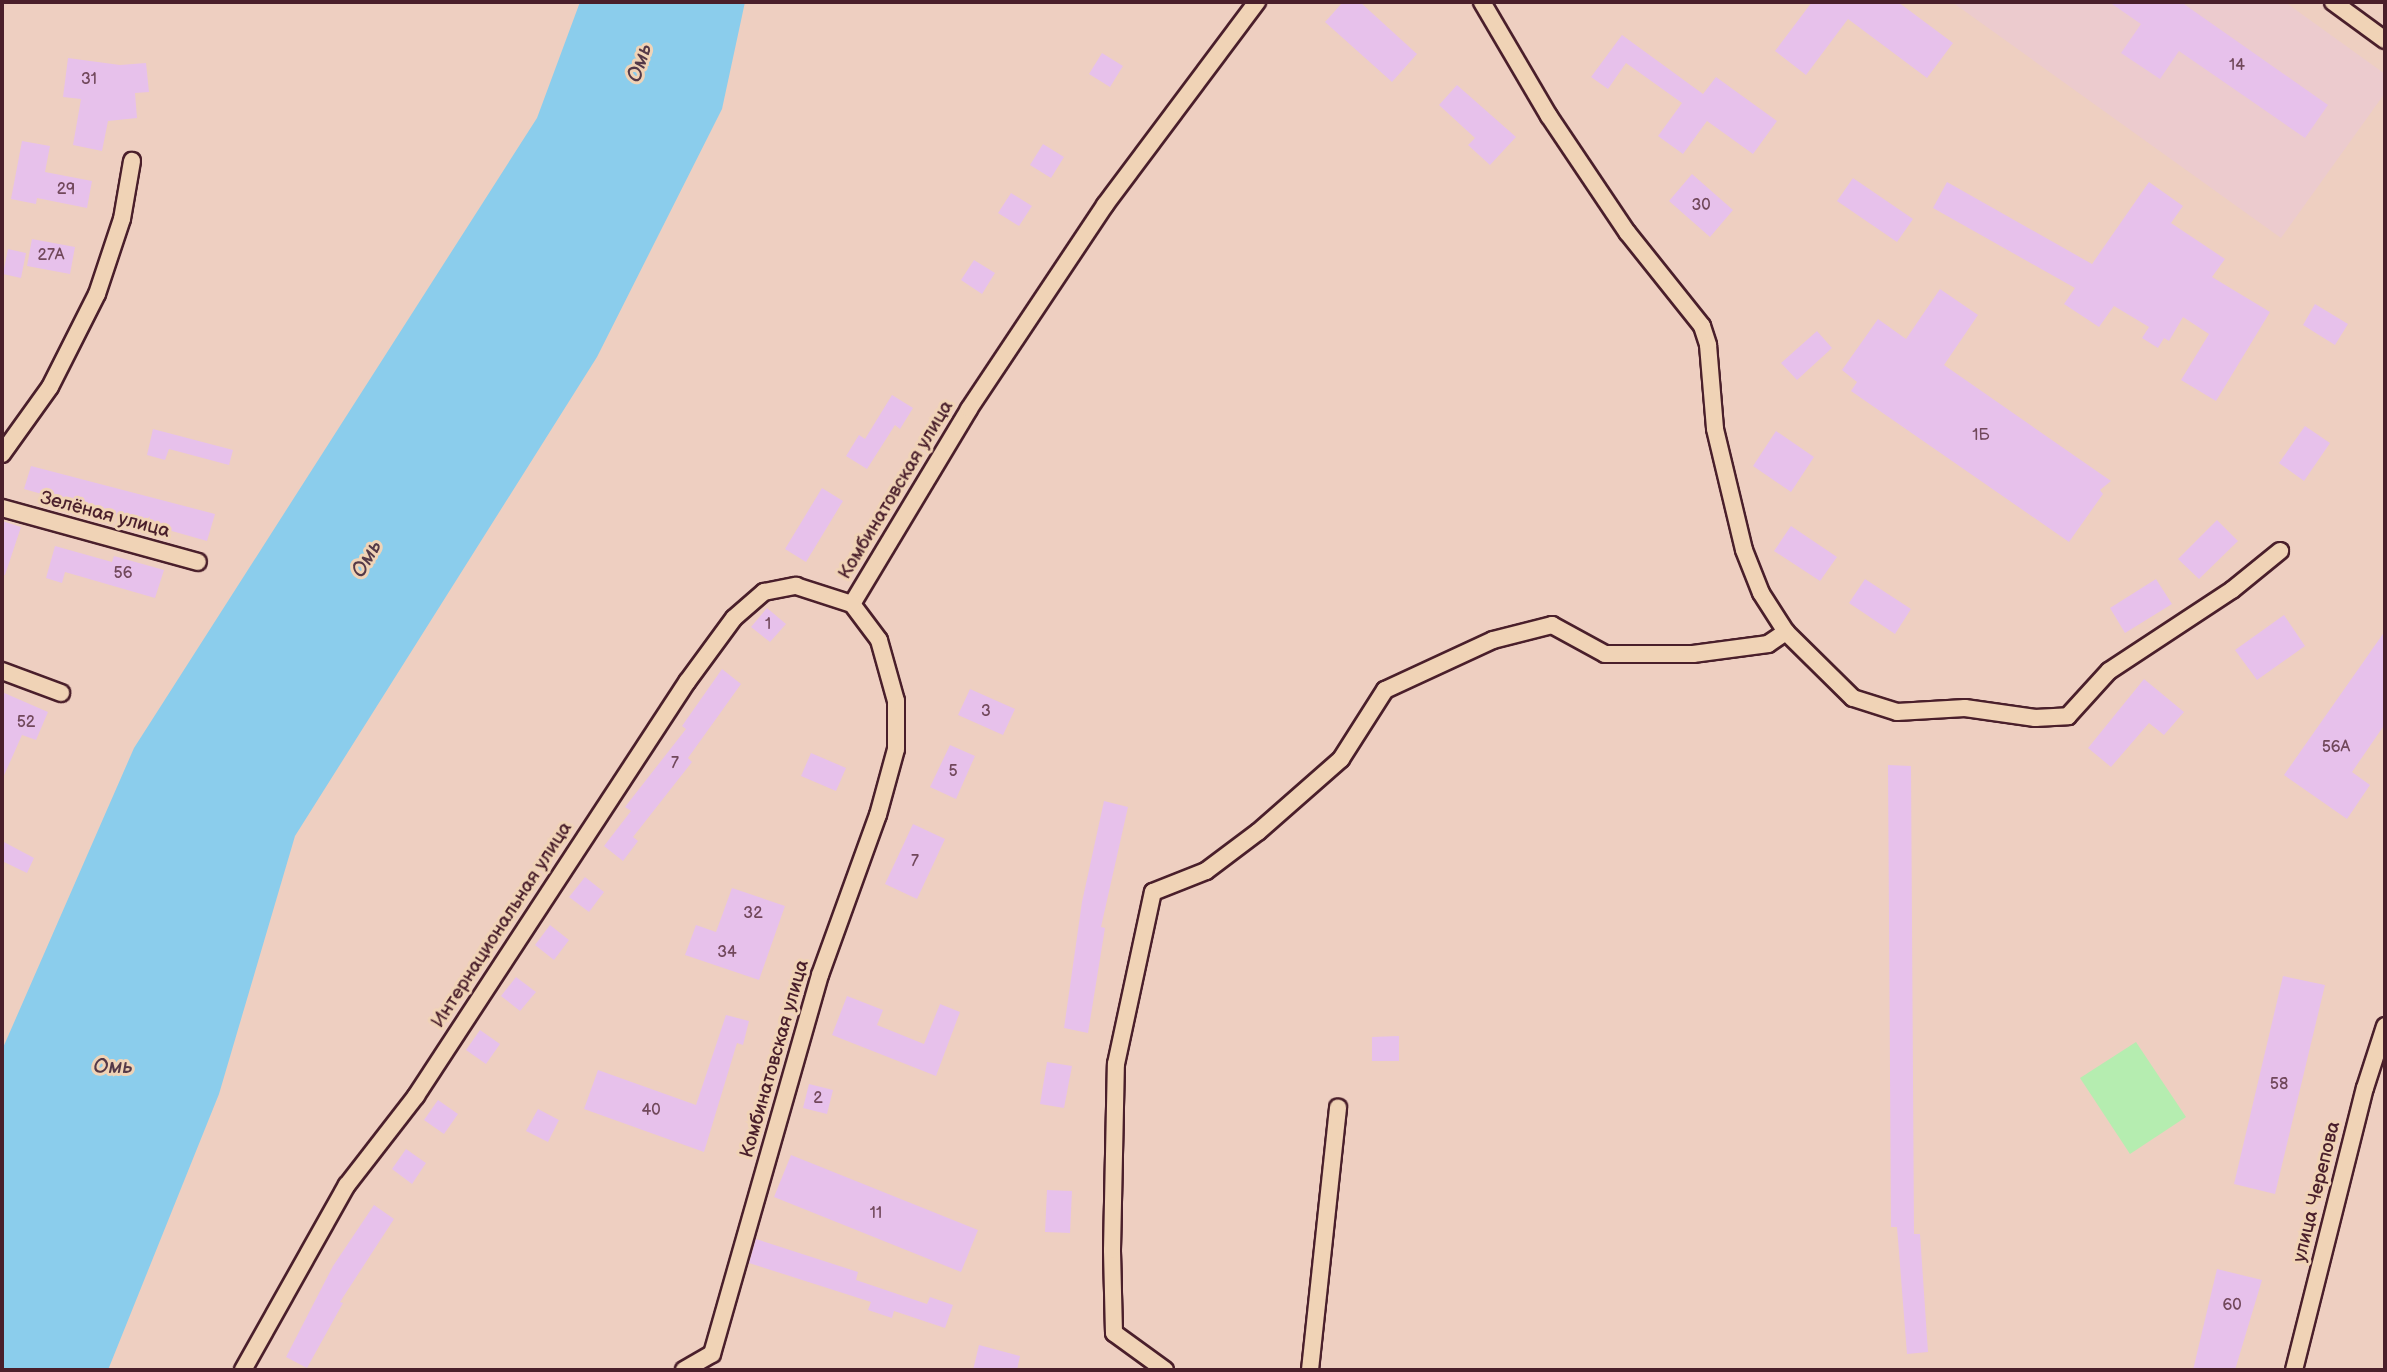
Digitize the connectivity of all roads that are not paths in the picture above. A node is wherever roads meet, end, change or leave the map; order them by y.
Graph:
1 (1257, 2) edge
2 (1482, 2) edge
3 (2336, 3) edge
4 (2385, 40) edge
5 (132, 161) dead end
6 (2, 454) edge
7 (2, 508) edge
8 (2280, 551) dead end
9 (198, 562) dead end
10 (852, 604) junction
11 (1786, 632) junction
12 (2, 671) edge
13 (61, 693) dead end
14 (2385, 1026) edge
15 (1338, 1107) dead end
16 (243, 1370) edge
17 (684, 1370) edge
18 (1166, 1370) edge
19 (1310, 1370) edge
20 (2294, 1370) edge

1 - 10 street, Комбинатовская улица
2 - 11 street
3 - 4 street
5 - 6 street
7 - 9 street, Зелёная улица
8 - 11 street
10 - 16 street, Интернациональная улица
10 - 17 street, Комбинатовская улица
11 - 18 street
12 - 13 street
14 - 20 street, улица Черепова
15 - 19 street

